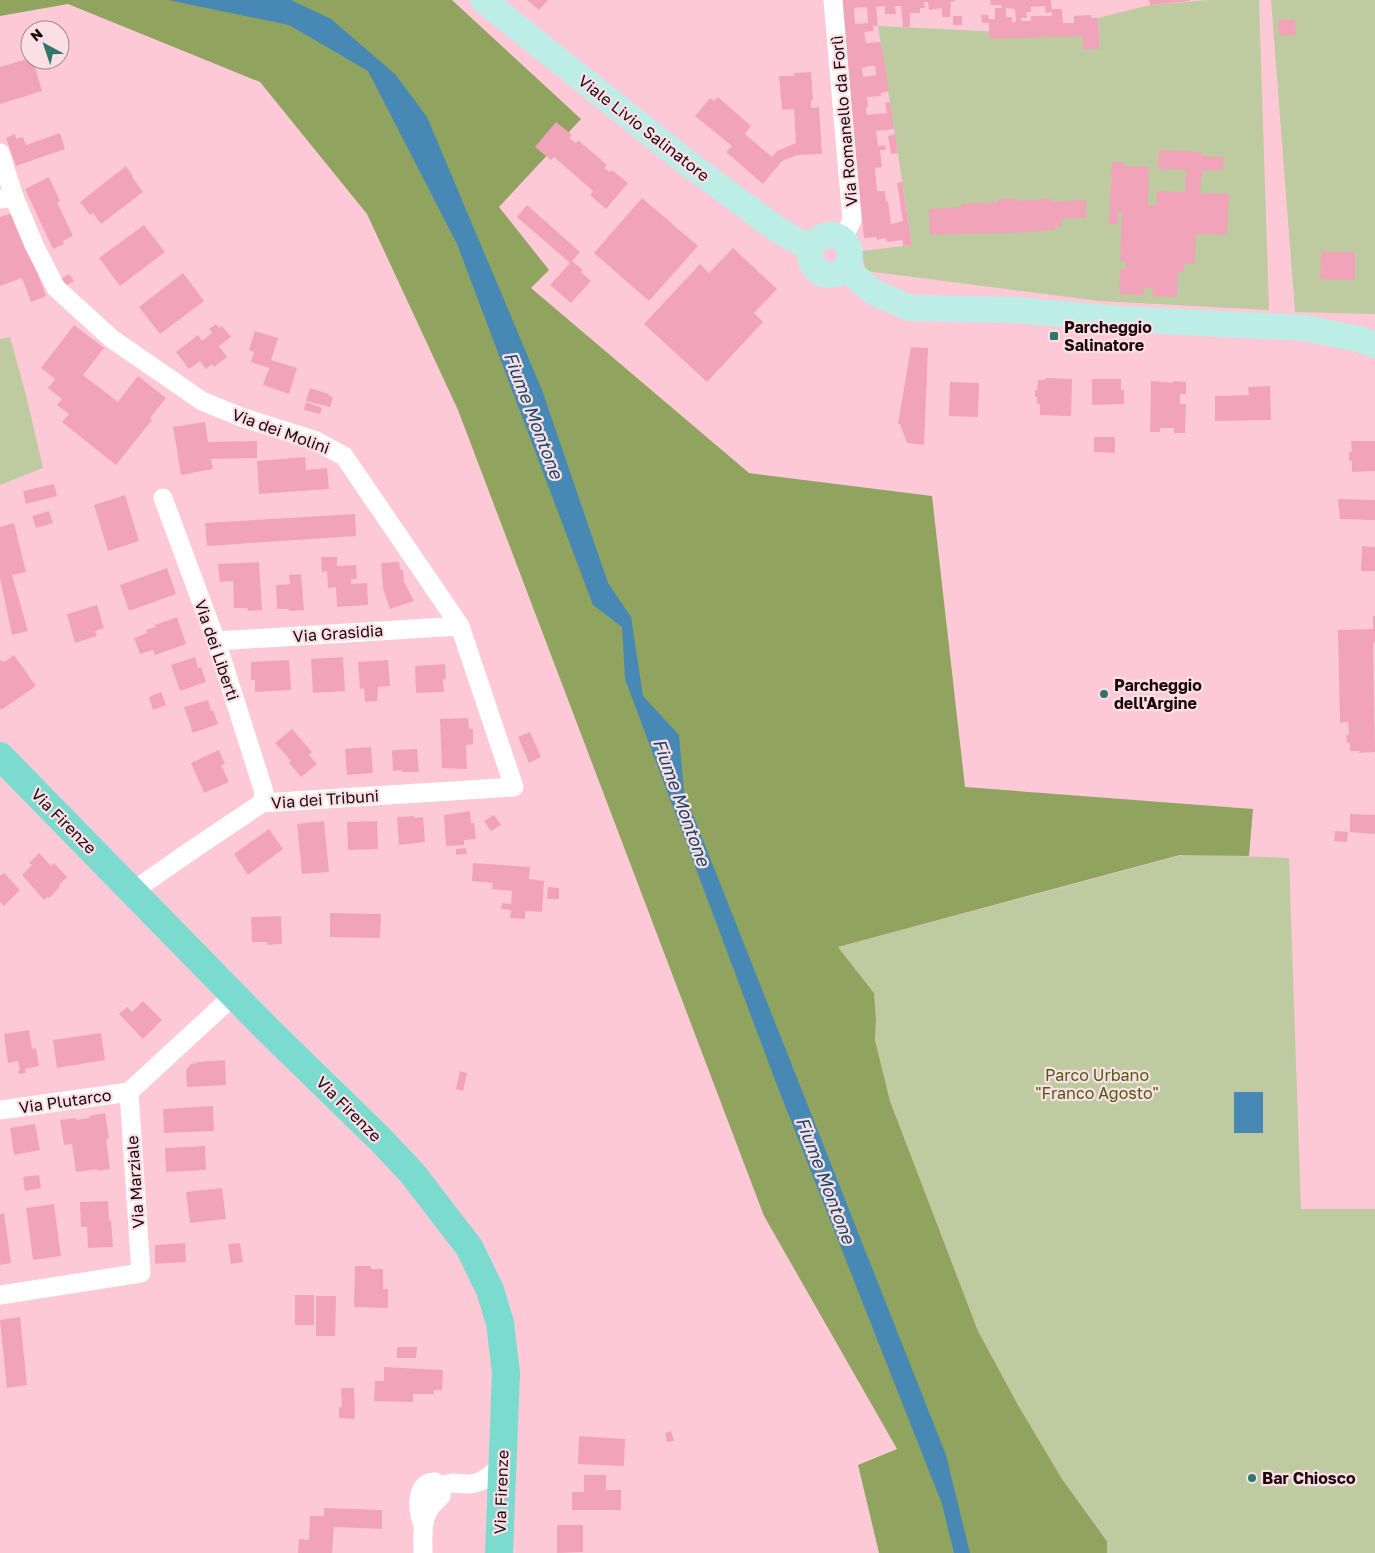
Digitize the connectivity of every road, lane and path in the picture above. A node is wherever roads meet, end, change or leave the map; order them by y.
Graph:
1 (483, 0) edge
2 (833, 0) edge
3 (0, 153) edge
4 (7, 198) edge
5 (843, 239) junction
6 (811, 249) junction
7 (846, 268) junction
8 (1375, 331) edge
9 (1324, 332) junction
10 (1375, 345) edge
11 (163, 498) dead end
12 (460, 626) junction
13 (216, 641) junction
14 (0, 756) edge
15 (514, 787) joint
16 (262, 803) junction
17 (133, 891) junction
18 (234, 995) junction
19 (129, 1092) junction
20 (0, 1110) edge
21 (0, 1295) edge
22 (502, 1465) junction
23 (423, 1553) edge
24 (499, 1553) edge

1 - 6 main road, Viale Livio Salinatore
2 - 5 street, Via Romanello da Forlì
3 - 4 street, Via dei Molini
4 - 12 street, Via dei Molini
5 - 6 main road
5 - 7 main road
6 - 7 main road
7 - 9 main road
8 - 9 main road
9 - 10 main road
11 - 13 street, Via dei Liberti
12 - 13 street, Via Grasidia
12 - 15 street, Via dei Molini
13 - 16 street, Via dei Liberti
14 - 17 main road, Via Firenze
15 - 16 street, Via dei Tribuni
16 - 17 street, Via dei Tribuni
17 - 18 main road, Via Firenze
18 - 19 street
18 - 22 main road, Via Firenze
19 - 20 street, Via Plutarco
19 - 21 street, Via Marziale
22 - 23 street
22 - 24 main road, Via Firenze

